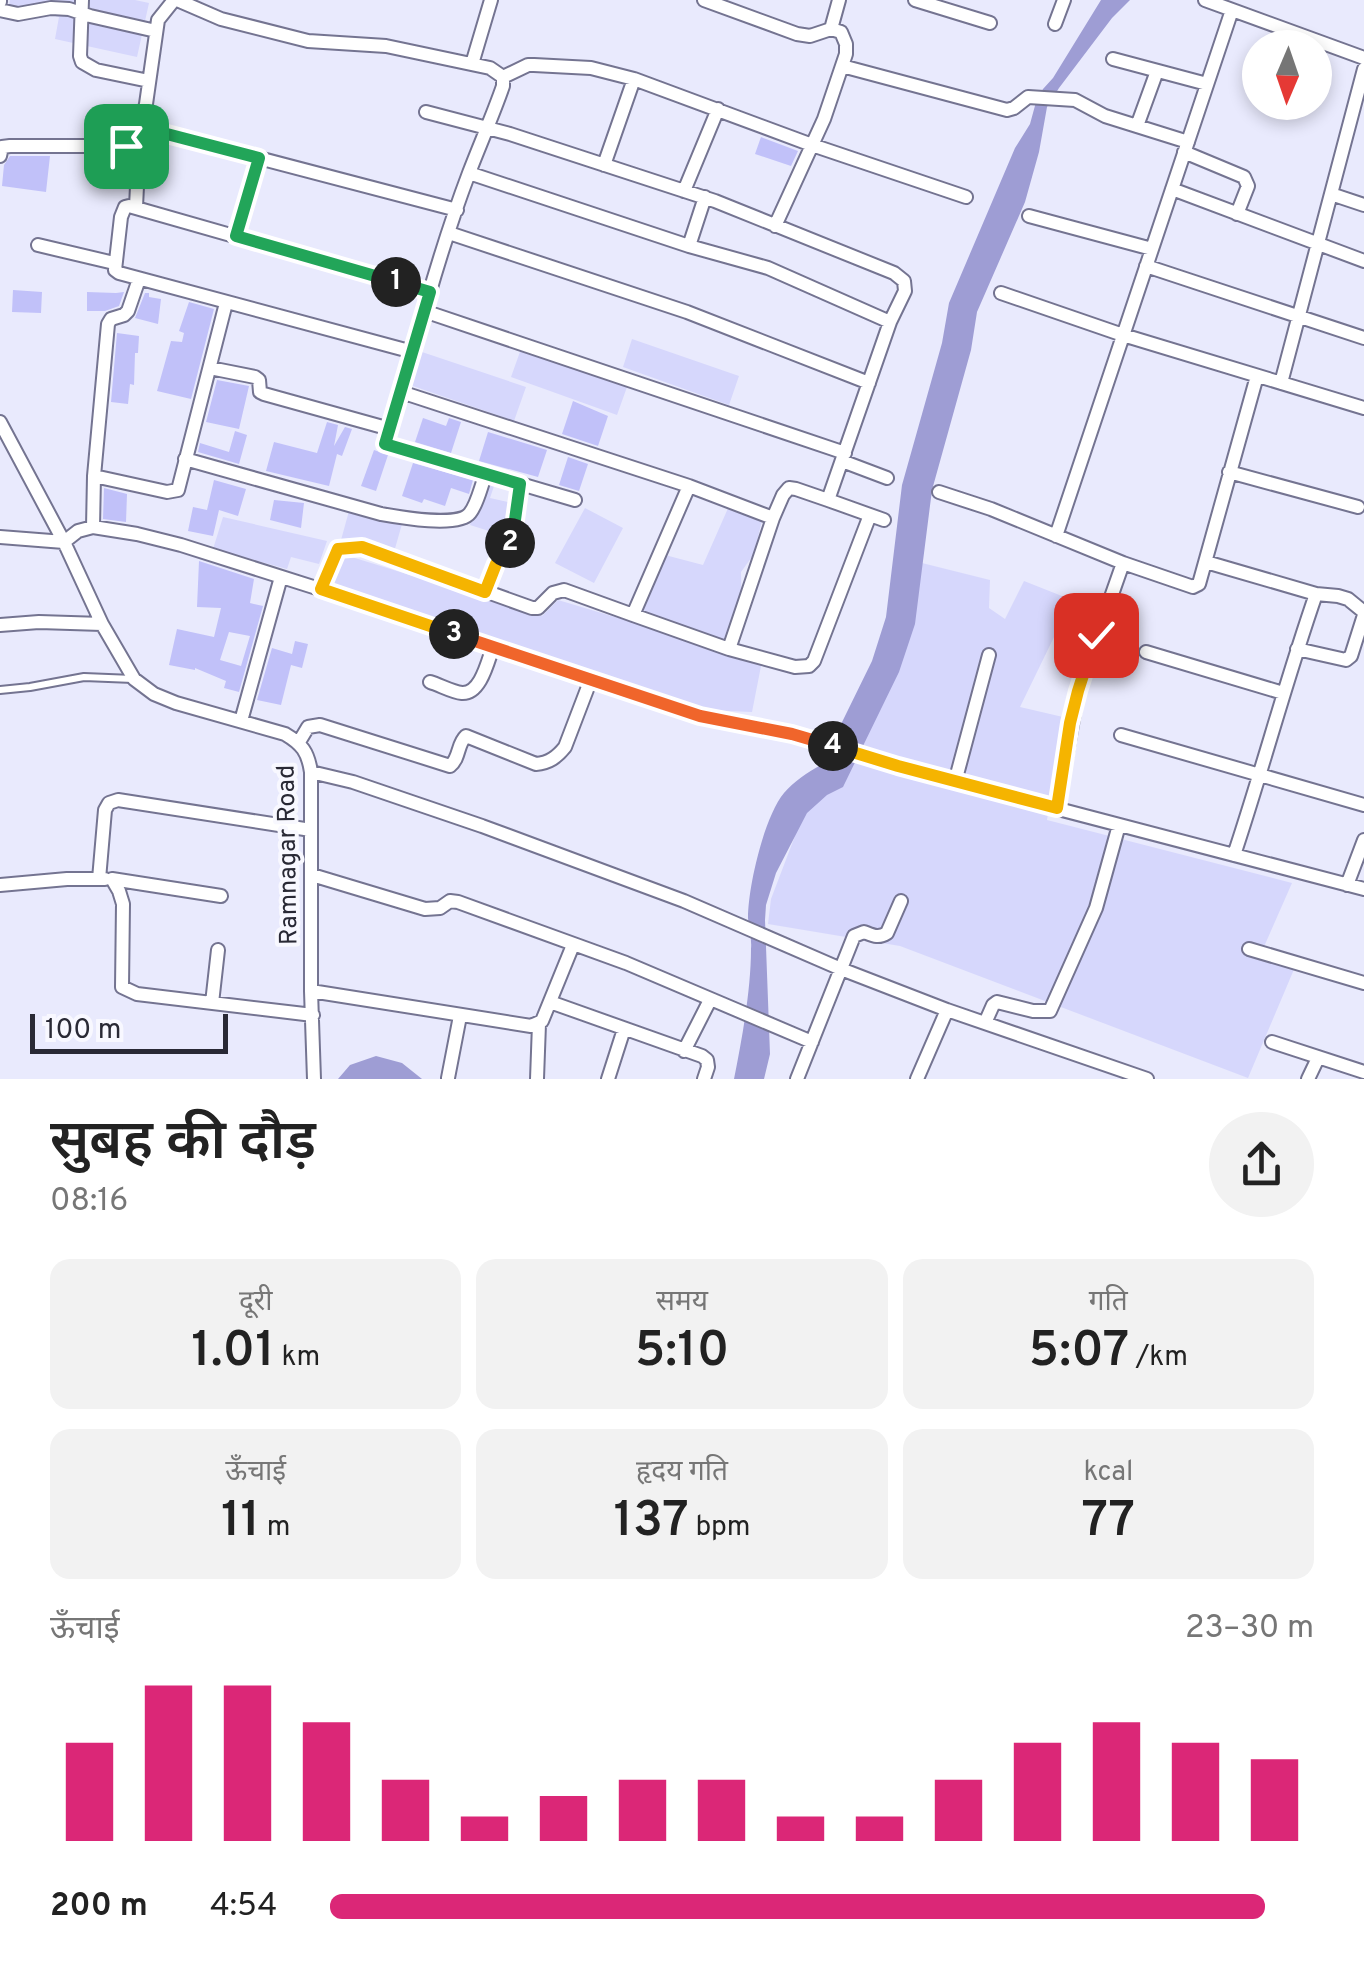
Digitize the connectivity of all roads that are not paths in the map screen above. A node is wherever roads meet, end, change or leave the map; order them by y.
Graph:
1 (176, 0) edge
2 (491, 0) edge
3 (704, 0) edge
4 (839, 0) edge
5 (915, 0) edge
6 (1064, 0) edge
7 (1205, 0) edge
8 (82, 7) edge
9 (0, 10) edge
10 (1232, 10) junction
11 (990, 22) dead end
12 (1054, 24) dead end
13 (831, 30) junction
14 (156, 31) junction
15 (1364, 58) edge
16 (1113, 59) dead end
17 (472, 64) junction
18 (842, 66) junction
19 (1364, 70) edge
20 (1157, 71) junction
21 (503, 77) junction
22 (634, 79) junction
23 (149, 82) junction
24 (1207, 84) junction
25 (718, 109) junction
26 (426, 112) dead end
27 (1137, 126) junction
28 (140, 127) junction
29 (488, 128) junction
30 (140, 144) dead end
31 (812, 145) junction
32 (1186, 147) junction
33 (0, 150) edge
34 (259, 158) junction
35 (604, 165) junction
36 (469, 173) junction
37 (1172, 189) junction
38 (684, 191) junction
39 (1331, 194) junction
40 (966, 196) dead end
41 (705, 197) junction
42 (1364, 205) edge
43 (136, 208) junction
44 (457, 210) junction
45 (1237, 214) junction
46 (1028, 216) dead end
47 (775, 226) junction
48 (450, 233) junction
49 (236, 236) junction
50 (1318, 244) junction
51 (38, 245) dead end
52 (689, 246) junction
53 (1152, 249) junction
54 (1364, 261) edge
55 (114, 263) junction
56 (1146, 266) junction
57 (138, 278) junction
58 (430, 292) junction
59 (1001, 293) dead end
60 (226, 303) junction
61 (424, 311) junction
62 (1298, 316) junction
63 (890, 322) junction
64 (1123, 335) junction
65 (1364, 338) edge
66 (413, 352) junction
67 (210, 368) junction
68 (1257, 376) junction
69 (869, 383) junction
70 (1281, 383) junction
71 (402, 392) junction
72 (1364, 408) edge
73 (0, 424) edge
74 (390, 429) junction
75 (843, 457) junction
76 (185, 459) junction
77 (1229, 472) junction
78 (486, 474) junction
79 (94, 476) junction
80 (887, 478) dead end
81 (520, 484) junction
82 (689, 486) junction
83 (940, 492) dead end
84 (575, 500) dead end
85 (828, 500) junction
86 (1358, 507) dead end
87 (870, 515) junction
88 (773, 518) junction
89 (884, 520) dead end
90 (93, 526) junction
91 (1056, 536) junction
92 (0, 537) edge
93 (64, 542) junction
94 (1206, 562) junction
95 (1123, 563) junction
96 (281, 577) junction
97 (321, 589) junction
98 (485, 592) junction
99 (1316, 594) junction
100 (1364, 614) edge
101 (633, 615) junction
102 (102, 624) junction
103 (0, 625) edge
104 (494, 647) junction
105 (729, 649) junction
106 (1297, 649) junction
107 (1146, 652) dead end
108 (989, 656) dead end
109 (134, 678) junction
110 (590, 679) junction
111 (430, 682) dead end
112 (0, 690) edge
113 (1282, 693) junction
114 (241, 721) junction
115 (1121, 735) dead end
116 (299, 742) junction
117 (311, 772) junction
118 (1260, 775) junction
119 (955, 782) junction
120 (1364, 805) edge
121 (1057, 808) junction
122 (1119, 824) junction
123 (311, 830) junction
124 (1364, 840) edge
125 (1234, 855) junction
126 (312, 876) junction
127 (106, 879) junction
128 (0, 885) edge
129 (1347, 885) junction
130 (1364, 890) edge
131 (221, 896) dead end
132 (901, 900) dead end
133 (573, 945) junction
134 (1249, 949) dead end
135 (218, 950) dead end
136 (841, 969) junction
137 (1364, 983) edge
138 (311, 991) junction
139 (710, 1000) junction
140 (212, 1002) junction
141 (550, 1002) junction
142 (947, 1010) junction
143 (313, 1015) junction
144 (460, 1016) junction
145 (985, 1023) junction
146 (538, 1024) junction
147 (624, 1029) junction
148 (812, 1042) junction
149 (1272, 1042) dead end
150 (684, 1050) junction
151 (1318, 1058) junction
152 (1364, 1072) edge
153 (314, 1074) edge
154 (448, 1078) edge
155 (538, 1079) edge
156 (608, 1079) edge
157 (704, 1079) edge
158 (797, 1079) edge
159 (918, 1079) edge
160 (1147, 1079) edge
161 (1308, 1079) edge

1 - 14 street
1 - 17 street
2 - 17 street
3 - 13 street
4 - 13 street
5 - 11 street
6 - 12 street
7 - 10 street
8 - 9 street
8 - 14 street
8 - 23 street
10 - 15 street
10 - 24 street
13 - 18 street
14 - 23 street
16 - 20 street
17 - 21 street
18 - 27 street
18 - 31 street
19 - 39 street
20 - 24 street
20 - 27 street
21 - 22 street
21 - 29 street
22 - 25 street
22 - 35 street
23 - 28 street
24 - 32 street
25 - 31 street
25 - 38 street
26 - 29 street
27 - 32 street
28 - 33 street
28 - 34 street
29 - 35 street
29 - 36 street
30 - 43 street
31 - 40 street
31 - 47 street
32 - 37 street
32 - 45 street
34 - 44 street
34 - 49 street
35 - 38 street
36 - 44 street
36 - 52 street
37 - 45 street
37 - 53 street
38 - 41 street
39 - 42 street
39 - 50 street
41 - 47 street
41 - 52 street
43 - 49 street
43 - 55 street
44 - 48 street
45 - 50 street
46 - 53 street
47 - 63 street
48 - 58 street
48 - 69 street
49 - 58 street
50 - 54 street
50 - 62 street
51 - 55 street
52 - 63 street
53 - 56 street
55 - 57 street
56 - 62 street
56 - 64 street
57 - 60 street
57 - 79 street
58 - 61 street
59 - 64 street
60 - 66 street
60 - 67 street
61 - 66 street
61 - 75 street
62 - 65 street
62 - 70 street
63 - 69 street
64 - 68 street
64 - 91 street
66 - 71 street
67 - 74 street
67 - 76 street
68 - 70 street
68 - 77 street
69 - 75 street
70 - 72 street
71 - 74 street
71 - 82 street
73 - 93 street
74 - 78 street
75 - 80 street
75 - 85 street
76 - 78 street
76 - 79 street
77 - 86 street
77 - 94 street
78 - 81 street
79 - 90 street
81 - 84 street
81 - 98 street
82 - 88 street
82 - 101 street
83 - 91 street
85 - 87 street
85 - 88 street
87 - 89 street
87 - 105 street
88 - 105 street
90 - 93 street
90 - 96 street
91 - 95 street
92 - 93 street
93 - 102 street
94 - 95 street
94 - 99 street
95 - 121 street
96 - 97 street
96 - 114 street
97 - 98 street
97 - 104 street
98 - 101 street
99 - 100 street
99 - 106 street
100 - 106 street
101 - 105 street
102 - 103 street
102 - 109 street
104 - 110 street
104 - 111 street
106 - 113 street
107 - 113 street
108 - 119 street
109 - 112 lane
109 - 114 street, Ramnagar Road
110 - 116 street
110 - 119 street
113 - 118 street
114 - 116 street, Ramnagar Road
115 - 118 street
116 - 117 street, Ramnagar Road
117 - 123 street, Ramnagar Road
117 - 136 street
118 - 120 street
118 - 125 street
119 - 121 street
121 - 122 street
122 - 125 street
122 - 145 street
123 - 126 street, Ramnagar Road
123 - 127 street
124 - 129 street
125 - 129 street
126 - 133 street
126 - 138 street, Ramnagar Road
127 - 128 street
127 - 131 street
127 - 140 street
129 - 130 street
132 - 136 street
133 - 139 street
133 - 141 street
134 - 137 street
135 - 140 street
136 - 142 street
136 - 148 street
138 - 143 street, Ramnagar Road
138 - 144 street
139 - 148 street
139 - 150 street
140 - 143 street
141 - 146 street
141 - 147 street
142 - 145 street
142 - 159 street
143 - 153 street, Ramnagar Road
144 - 146 street
144 - 154 street
145 - 160 street
146 - 155 street
147 - 150 street
147 - 156 street
148 - 158 street
149 - 151 street
150 - 157 street
151 - 152 street
151 - 161 street

